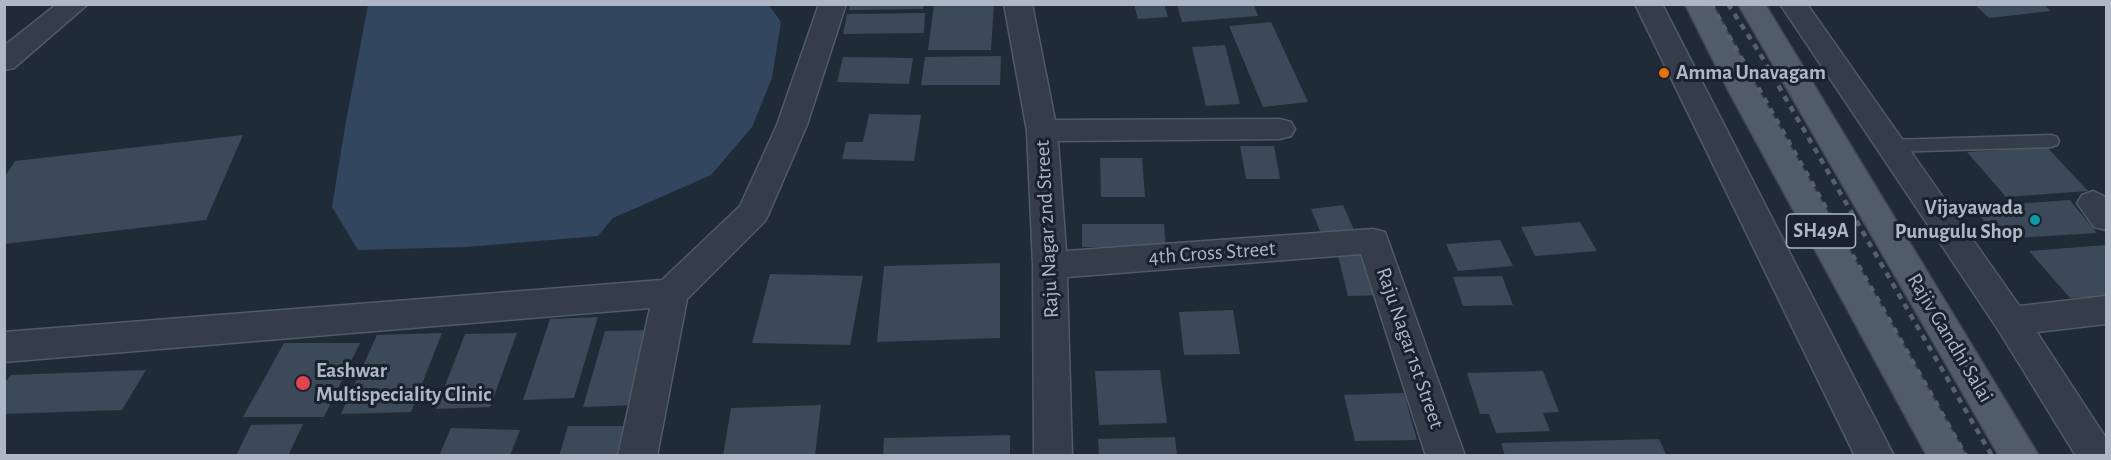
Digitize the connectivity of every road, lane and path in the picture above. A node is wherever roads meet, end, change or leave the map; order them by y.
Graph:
1 (75, 4) edge
2 (833, 4) edge
3 (1018, 4) edge
4 (1648, 4) edge
5 (1698, 4) edge
6 (1751, 4) edge
7 (1793, 4) edge
8 (4, 61) edge
9 (1280, 129) dead end
10 (1042, 131) junction
11 (2050, 141) dead end
12 (1891, 146) junction
13 (1373, 241) joint
14 (1050, 265) junction
15 (671, 293) junction
16 (2106, 310) edge
17 (2010, 321) junction
18 (4, 347) edge
19 (637, 456) edge
20 (1053, 456) edge
21 (1446, 456) edge
22 (1875, 456) edge
23 (1947, 456) edge
24 (2020, 456) edge
25 (2097, 456) edge

1 - 8 street
2 - 15 street
3 - 10 street, Raju Nagar 2nd Street
4 - 22 street
5 - 23 main road, SH49A
6 - 24 main road, Rajiv Gandhi Salai / SH49A
7 - 12 street
9 - 10 street
10 - 14 street, Raju Nagar 2nd Street
11 - 12 lane
12 - 17 street
13 - 14 street, 4th Cross Street
13 - 21 street, Raju Nagar 1st Street
14 - 20 street, Raju Nagar 2nd Street
15 - 18 street
15 - 19 street
16 - 17 street
17 - 25 street

